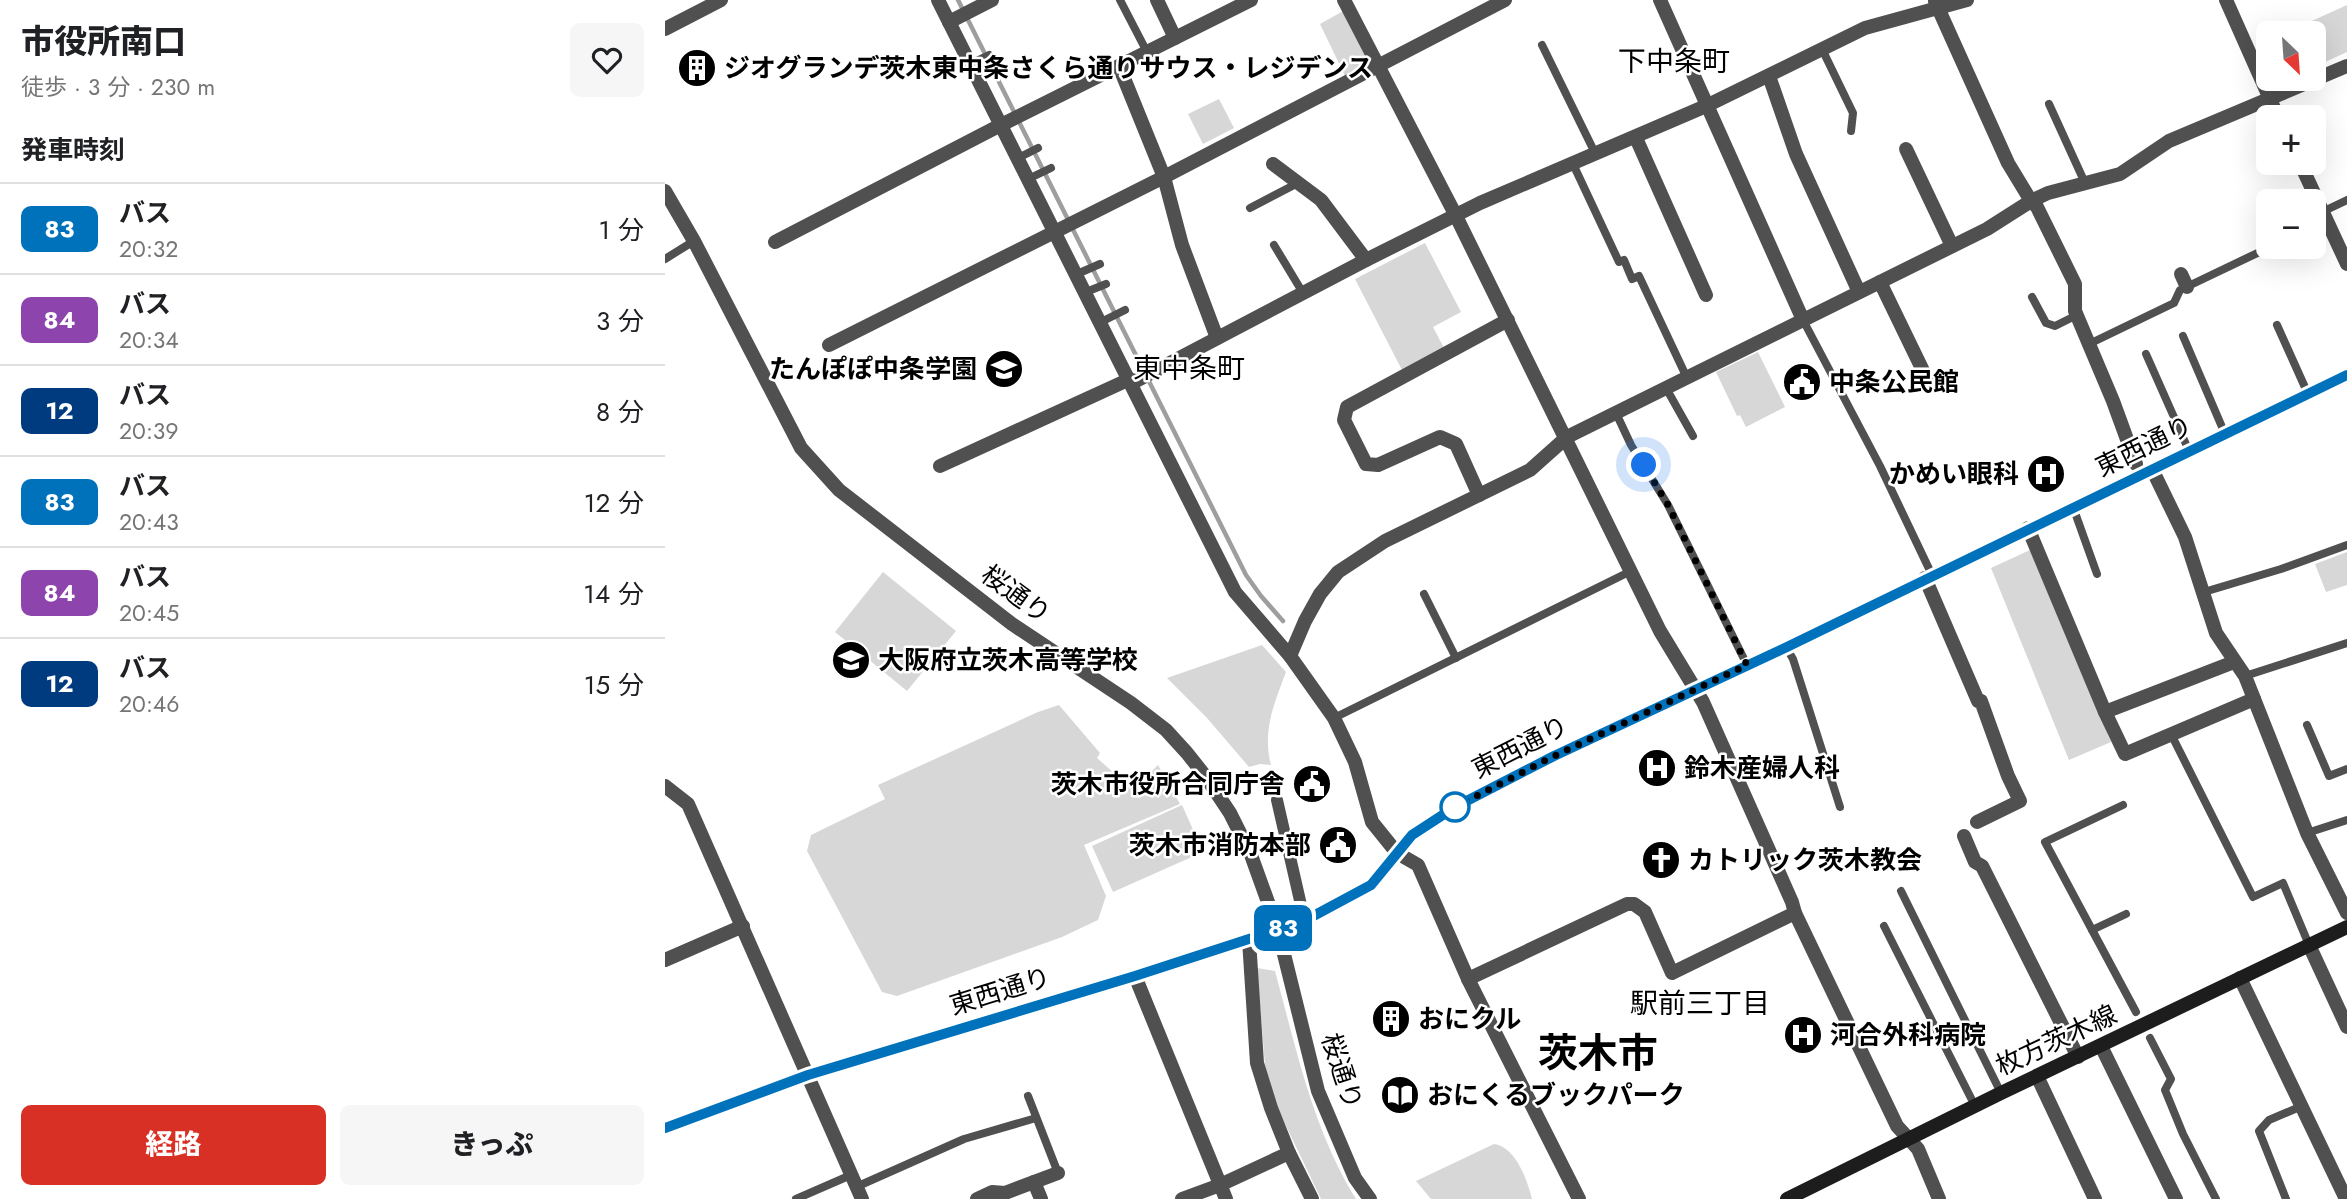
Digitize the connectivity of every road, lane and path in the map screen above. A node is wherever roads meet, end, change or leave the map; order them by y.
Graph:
1 (721, 0) edge
2 (938, 0) edge
3 (992, 0) edge
4 (1121, 0) edge
5 (1157, 0) edge
6 (1251, 0) edge
7 (1344, 0) edge
8 (1505, 0) edge
9 (1660, 0) edge
10 (1967, 0) edge
11 (2226, 0) edge
12 (1936, 4) edge
13 (958, 17) junction
14 (665, 29) edge
15 (1175, 38) junction
16 (1542, 46) dead end
17 (1822, 49) junction
18 (1147, 52) junction
19 (989, 55) dead end
20 (970, 64) junction
21 (1377, 65) junction
22 (1119, 66) junction
23 (2347, 66) edge
24 (1769, 76) junction
25 (2269, 98) junction
26 (2049, 104) dead end
27 (2272, 105) edge
28 (1706, 106) junction
29 (1011, 120) junction
30 (1851, 131) dead end
31 (1636, 138) junction
32 (1038, 148) dead end
33 (1906, 149) dead end
34 (1597, 155) junction
35 (1018, 158) junction
36 (1273, 164) dead end
37 (1573, 164) junction
38 (1051, 169) dead end
39 (1164, 177) junction
40 (1028, 179) junction
41 (1298, 183) junction
42 (2085, 183) junction
43 (665, 191) edge
44 (2347, 200) edge
45 (2031, 201) junction
46 (1250, 208) dead end
47 (1455, 214) junction
48 (2326, 215) edge
49 (2326, 228) edge
50 (1059, 229) junction
51 (694, 241) junction
52 (775, 242) dead end
53 (1274, 245) dead end
54 (1952, 246) junction
55 (2256, 252) edge
56 (665, 259) edge
57 (1366, 260) junction
58 (2347, 264) edge
59 (1098, 265) dead end
60 (1081, 272) junction
61 (1880, 282) junction
62 (1106, 284) dead end
63 (1089, 290) junction
64 (1859, 292) junction
65 (1303, 293) junction
66 (1706, 295) dead end
67 (2032, 297) dead end
68 (1123, 311) dead end
69 (2077, 315) junction
70 (1508, 320) junction
71 (1803, 320) junction
72 (1104, 321) junction
73 (2277, 326) dead end
74 (2183, 336) dead end
75 (1217, 338) junction
76 (2089, 344) junction
77 (829, 345) dead end
78 (2146, 354) dead end
79 (2347, 374) edge
80 (1138, 378) junction
81 (1687, 378) junction
82 (1928, 382) dead end
83 (1667, 388) junction
84 (2308, 394) junction
85 (1616, 413) junction
86 (2225, 434) junction
87 (1693, 436) dead end
88 (1567, 437) junction
89 (2189, 451) junction
90 (2136, 464) dead end
91 (940, 466) dead end
92 (2152, 469) junction
93 (1479, 495) junction
94 (2073, 507) junction
95 (2028, 528) junction
96 (2347, 545) edge
97 (1631, 571) junction
98 (2098, 574) dead end
99 (1929, 577) junction
100 (2204, 592) junction
101 (1424, 594) dead end
102 (2347, 643) edge
103 (1786, 648) junction
104 (1290, 656) junction
105 (1457, 658) junction
106 (2234, 662) junction
107 (1747, 665) junction
108 (2245, 676) junction
109 (1695, 690) junction
110 (2254, 699) junction
111 (2105, 712) junction
112 (1334, 718) junction
113 (2307, 725) dead end
114 (2172, 736) junction
115 (2347, 769) edge
116 (665, 786) edge
117 (1277, 800) dead end
118 (2123, 805) dead end
119 (1840, 807) dead end
120 (2347, 820) edge
121 (1977, 822) dead end
122 (2307, 833) junction
123 (1964, 836) dead end
124 (1397, 853) junction
125 (1901, 891) dead end
126 (1795, 913) junction
127 (2347, 913) edge
128 (2126, 914) dead end
129 (743, 926) junction
130 (1884, 926) dead end
131 (2347, 927) edge
132 (1278, 930) junction
133 (2092, 930) junction
134 (1249, 940) junction
135 (2309, 945) junction
136 (665, 960) edge
137 (1135, 976) junction
138 (2240, 978) junction
139 (1468, 979) junction
140 (2136, 1012) dead end
141 (2347, 1027) edge
142 (2150, 1038) dead end
143 (2101, 1046) junction
144 (2078, 1057) junction
145 (808, 1075) junction
146 (2037, 1076) junction
147 (2001, 1093) junction
148 (1028, 1096) dead end
149 (1975, 1106) junction
150 (2302, 1106) junction
151 (1037, 1118) junction
152 (665, 1128) edge
153 (1908, 1138) junction
154 (1289, 1153) junction
155 (1058, 1173) joint
156 (1034, 1182) junction
157 (1220, 1185) junction
158 (856, 1187) edge
159 (796, 1199) edge
160 (977, 1199) edge
161 (1041, 1199) edge
162 (1182, 1199) edge
163 (1226, 1199) edge
164 (1313, 1199) edge
165 (1370, 1199) edge
166 (1580, 1199) edge
167 (1787, 1199) edge
168 (1939, 1199) edge
169 (2095, 1199) edge
170 (2176, 1199) edge
171 (2216, 1199) edge
172 (2286, 1199) edge
173 (2346, 1199) edge

1 - 14 street
2 - 13 street
3 - 13 street
4 - 18 lane
5 - 15 street
6 - 15 street
7 - 21 street
8 - 21 street
9 - 28 street
10 - 12 street
11 - 25 street
12 - 17 street
12 - 45 street
13 - 20 street
15 - 18 street
16 - 34 lane
17 - 24 street
17 - 30 lane
18 - 22 street
19 - 20 lane
20 - 29 street
21 - 39 street
21 - 47 street
22 - 29 street
22 - 39 street
23 - 25 street
24 - 28 street
24 - 64 street
25 - 27 street
25 - 42 street
26 - 42 lane
28 - 31 street
28 - 71 street
29 - 35 street
29 - 52 street
31 - 34 street
31 - 66 street
32 - 35 lane
33 - 54 street
34 - 37 street
35 - 40 street
36 - 41 street
37 - 47 street
37 - 81 lane
38 - 40 lane
39 - 50 street
39 - 75 street
40 - 50 street
41 - 46 lane
41 - 57 street
42 - 45 street
43 - 51 street, 桜通り
44 - 48 lane
45 - 54 street
45 - 69 street
47 - 57 street
47 - 70 street
49 - 58 street
50 - 60 street
50 - 77 street
51 - 56 lane
51 - 132 street, 桜通り
53 - 65 lane
54 - 61 street
55 - 76 lane
57 - 65 street
59 - 60 lane
60 - 63 street
61 - 64 street
61 - 82 street
62 - 63 lane
63 - 72 street
64 - 71 street
65 - 75 street
67 - 69 lane
68 - 72 lane
69 - 76 street
70 - 88 street
70 - 93 street
71 - 81 street
71 - 99 lane
72 - 80 street
73 - 84 lane
74 - 86 lane
75 - 80 street
76 - 90 street
78 - 89 lane
79 - 84 street, 東西通り
80 - 91 street
80 - 104 street
81 - 83 street
83 - 85 street
83 - 87 lane
84 - 86 street, 東西通り
85 - 88 street
85 - 107 lane
86 - 89 street, 東西通り
88 - 93 street
88 - 97 street
89 - 92 street, 東西通り
92 - 94 street, 東西通り
92 - 100 street
93 - 104 street
94 - 95 street, 東西通り
94 - 98 lane
95 - 99 street, 東西通り
95 - 111 street
96 - 100 lane
97 - 105 lane
97 - 109 street
99 - 103 street, 東西通り
99 - 121 street
100 - 106 street
101 - 105 lane
102 - 108 lane
103 - 107 street, 東西通り
103 - 119 lane
104 - 112 street
105 - 112 lane
106 - 108 street
106 - 111 street
107 - 109 street, 東西通り
108 - 110 street
109 - 124 street, 東西通り
109 - 126 street
110 - 114 street
110 - 122 street
111 - 114 street
112 - 124 street
113 - 115 lane
114 - 135 lane
116 - 129 street
117 - 132 street
118 - 133 lane
120 - 122 lane
122 - 127 street
123 - 144 street
124 - 132 street, 東西通り
124 - 139 street
125 - 147 lane
126 - 139 street
126 - 153 street
128 - 133 lane
129 - 136 street
129 - 145 street
130 - 149 lane
131 - 135 main road, 枚方茨木線
132 - 134 street, 東西通り
132 - 165 street, 桜通り
133 - 140 lane
134 - 137 street, 東西通り
134 - 154 street
135 - 138 main road, 枚方茨木線
135 - 141 street
137 - 145 street, 東西通り
137 - 157 street
138 - 143 main road, 枚方茨木線
138 - 150 street
139 - 166 street
142 - 171 lane
143 - 144 main road, 枚方茨木線
143 - 170 street
144 - 146 main road, 枚方茨木線
145 - 152 street, 東西通り
145 - 158 street
146 - 147 main road, 枚方茨木線
146 - 169 street
147 - 149 main road, 枚方茨木線
148 - 151 lane
149 - 153 main road, 枚方茨木線
150 - 172 lane
150 - 173 street
151 - 155 lane
151 - 158 lane
153 - 167 main road, 枚方茨木線
153 - 168 street
154 - 157 street
154 - 164 street
155 - 156 street
156 - 160 street
156 - 161 street
157 - 162 street
157 - 163 street
158 - 159 lane

